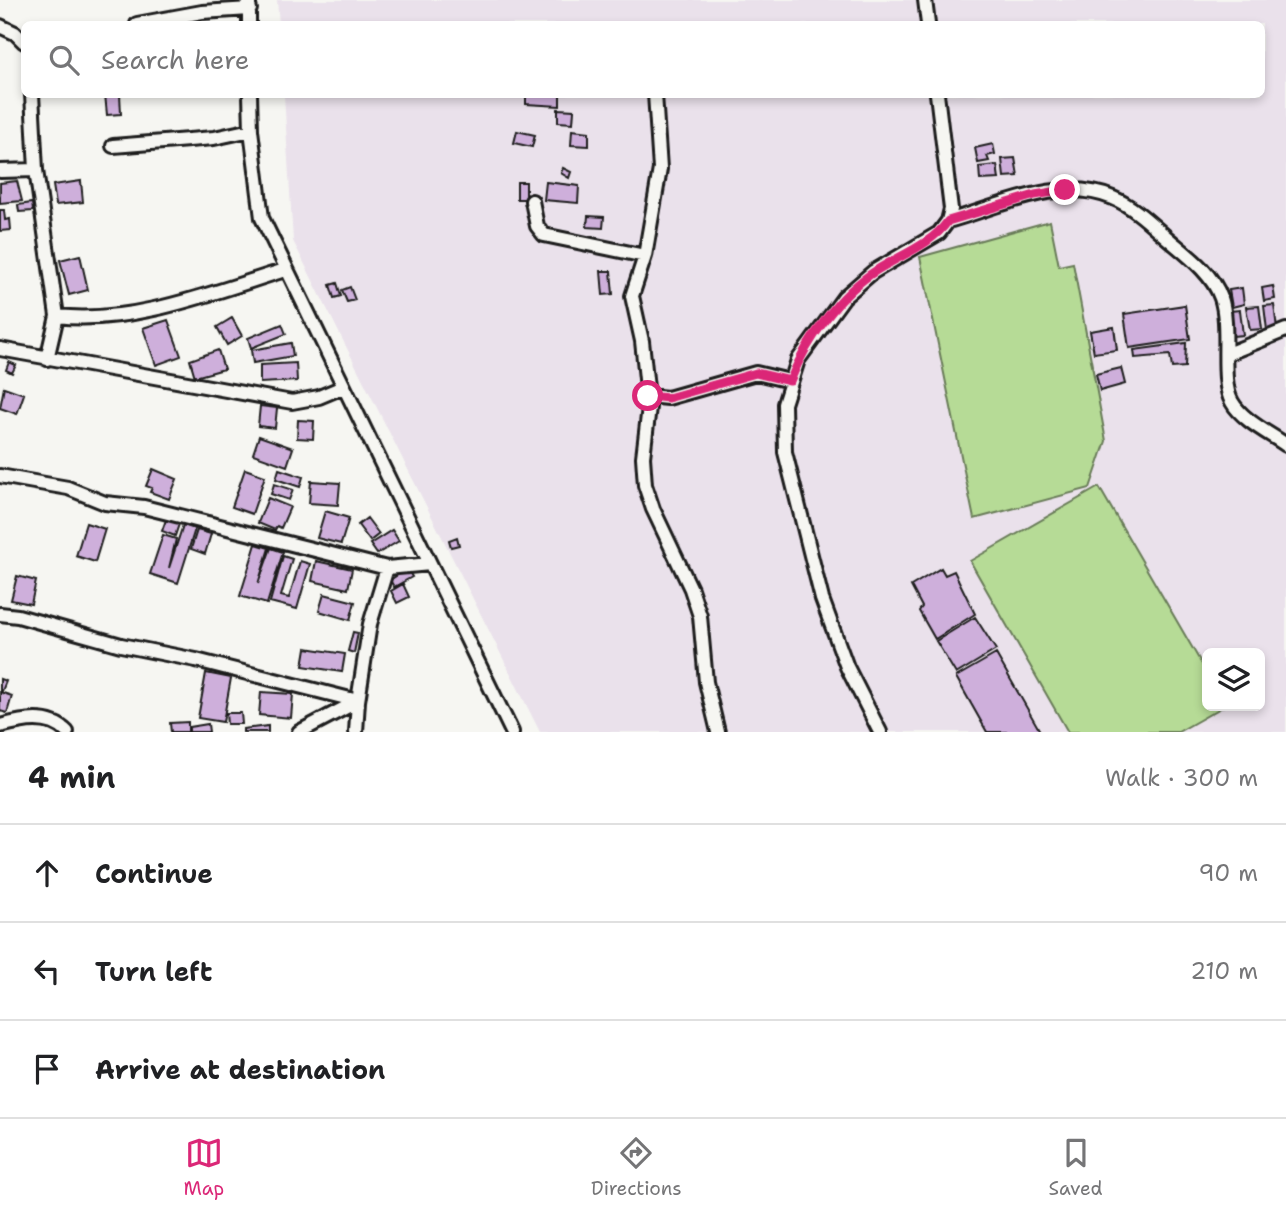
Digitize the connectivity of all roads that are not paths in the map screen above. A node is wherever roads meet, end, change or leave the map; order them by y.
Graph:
1 (925, 0) edge
2 (249, 5) edge
3 (153, 21) edge
4 (928, 21) edge
5 (0, 26) edge
6 (21, 39) edge
7 (32, 98) edge
8 (250, 98) edge
9 (655, 98) edge
10 (937, 98) edge
11 (251, 130) junction
12 (113, 146) dead end
13 (36, 170) junction
14 (0, 171) edge
15 (532, 201) dead end
16 (948, 221) junction
17 (645, 256) junction
18 (285, 270) junction
19 (57, 316) junction
20 (1286, 330) edge
21 (0, 349) edge
22 (1227, 354) junction
23 (47, 359) junction
24 (790, 381) junction
25 (343, 387) junction
26 (648, 396) junction
27 (1286, 445) edge
28 (0, 476) edge
29 (430, 564) junction
30 (387, 568) junction
31 (0, 614) edge
32 (358, 701) junction
33 (0, 726) edge
34 (67, 732) edge
35 (299, 732) edge
36 (356, 732) edge
37 (512, 732) edge
38 (718, 732) edge
39 (880, 732) edge

1 - 4 street
2 - 3 street
5 - 6 street
7 - 13 street
8 - 11 street
9 - 17 street
10 - 16 street
11 - 12 street
11 - 18 street
13 - 14 street
13 - 19 street
15 - 17 street
16 - 22 street
16 - 24 street
17 - 26 street
18 - 19 street
18 - 25 street
19 - 23 street
20 - 22 street
21 - 23 street
22 - 27 street
23 - 25 street
24 - 26 street
24 - 39 street
25 - 29 street
26 - 38 street
28 - 30 street
29 - 30 street
29 - 37 street
30 - 32 street
31 - 32 street
32 - 35 street
32 - 36 street
33 - 34 street

